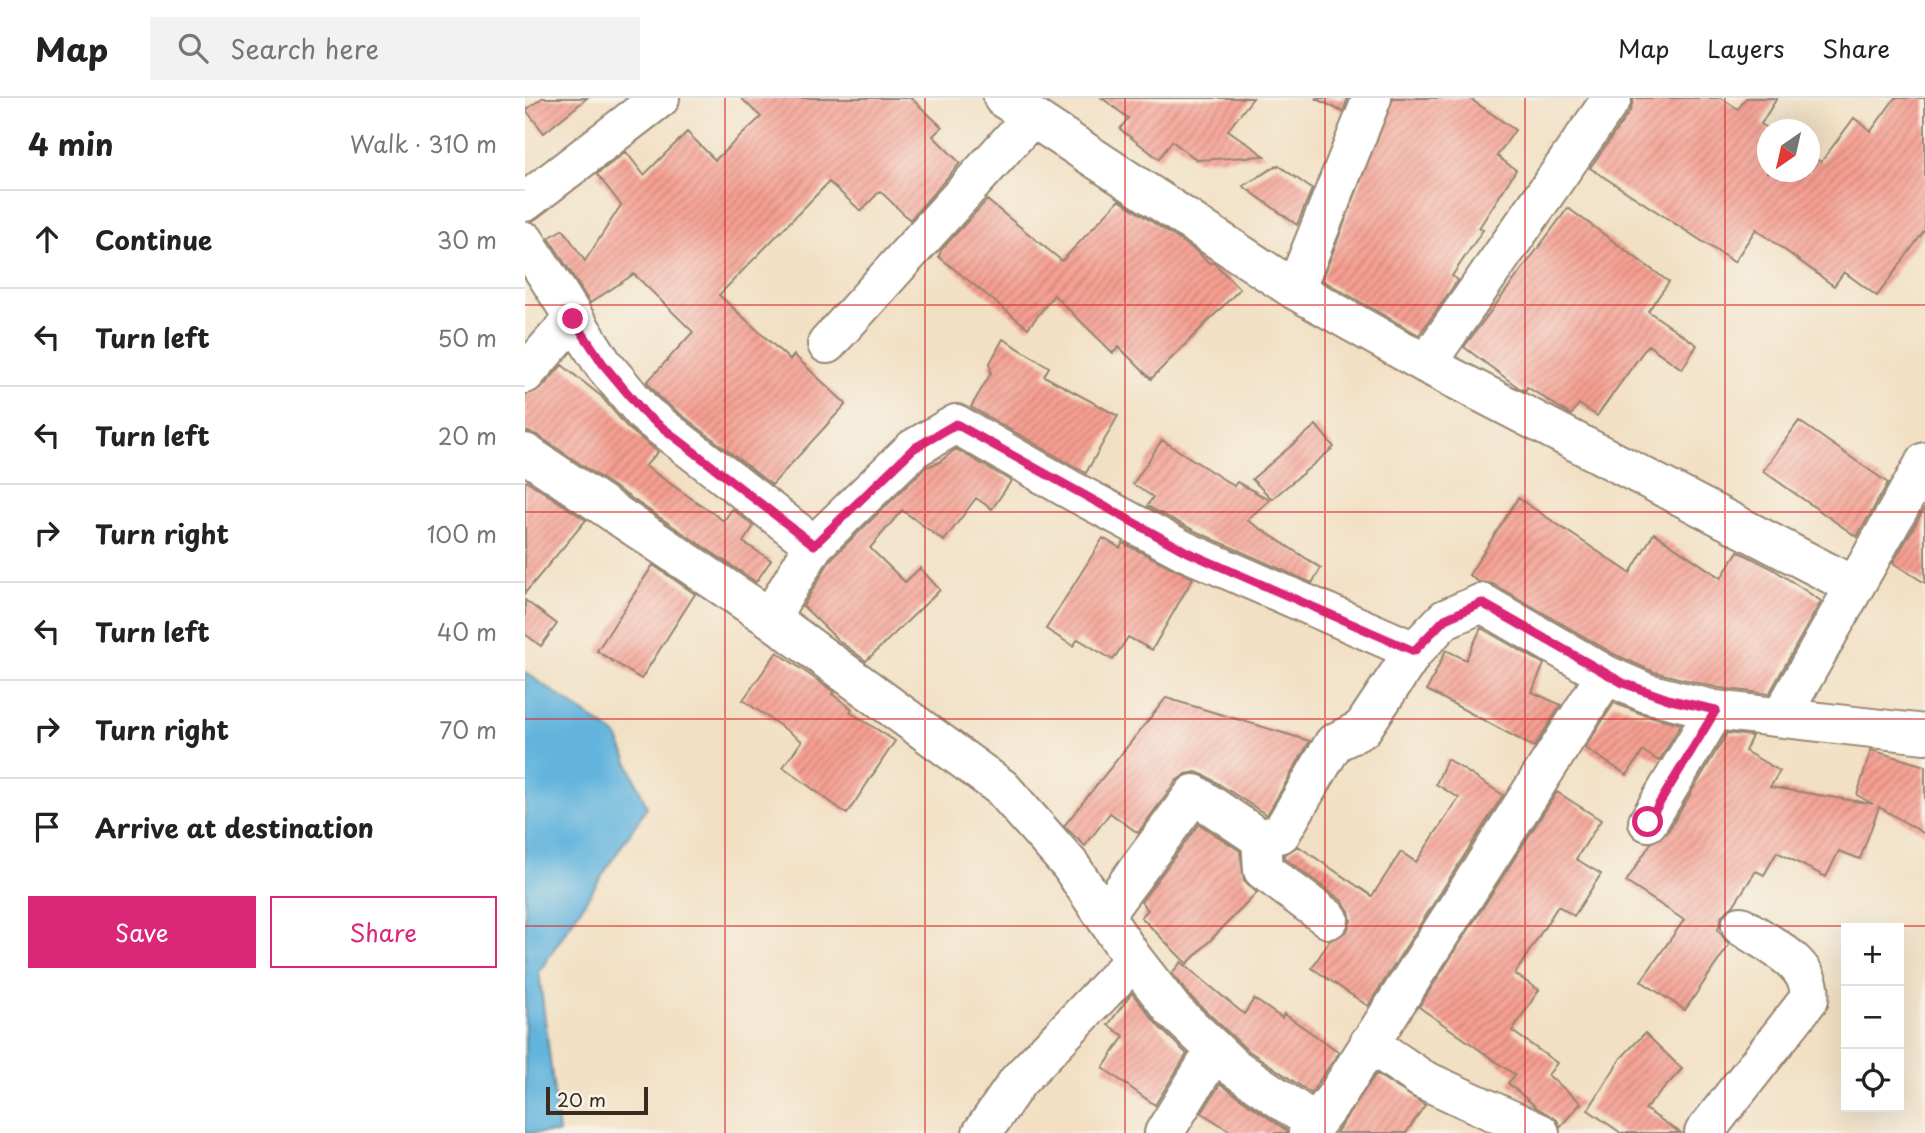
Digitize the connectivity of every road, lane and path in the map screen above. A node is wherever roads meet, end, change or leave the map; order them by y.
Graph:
1 (660, 98) edge
2 (1372, 98) edge
3 (1612, 98) edge
4 (1017, 108) edge
5 (525, 202) edge
6 (525, 241) edge
7 (1295, 290) junction
8 (573, 319) junction
9 (827, 344) dead end
10 (1426, 364) junction
11 (525, 374) edge
12 (525, 453) edge
13 (1925, 462) edge
14 (814, 545) junction
15 (1854, 586) junction
16 (769, 618) junction
17 (1414, 651) junction
18 (1606, 675) junction
19 (1716, 710) junction
20 (1781, 717) junction
21 (1925, 734) edge
22 (1648, 822) dead end
23 (1261, 839) junction
24 (1104, 915) junction
25 (1329, 919) dead end
26 (1741, 926) dead end
27 (1134, 960) junction
28 (1369, 1044) junction
29 (1215, 1050) junction
30 (1312, 1128) edge
31 (982, 1133) edge
32 (1164, 1133) edge
33 (1540, 1133) edge
34 (1704, 1133) edge

1 - 5 street
2 - 7 street
3 - 10 street
4 - 7 street
4 - 9 street
6 - 8 street
7 - 10 street
8 - 11 street
8 - 14 street
10 - 15 street
12 - 16 street
13 - 15 street
14 - 16 street
14 - 17 street
15 - 20 street
16 - 24 street
17 - 18 street
17 - 23 street
18 - 19 street
18 - 28 street
19 - 20 street
19 - 22 street
20 - 21 street
23 - 24 street
23 - 25 street
24 - 27 street
26 - 34 street
27 - 29 street
27 - 31 street
28 - 30 street
28 - 33 street
29 - 30 street
29 - 32 street

